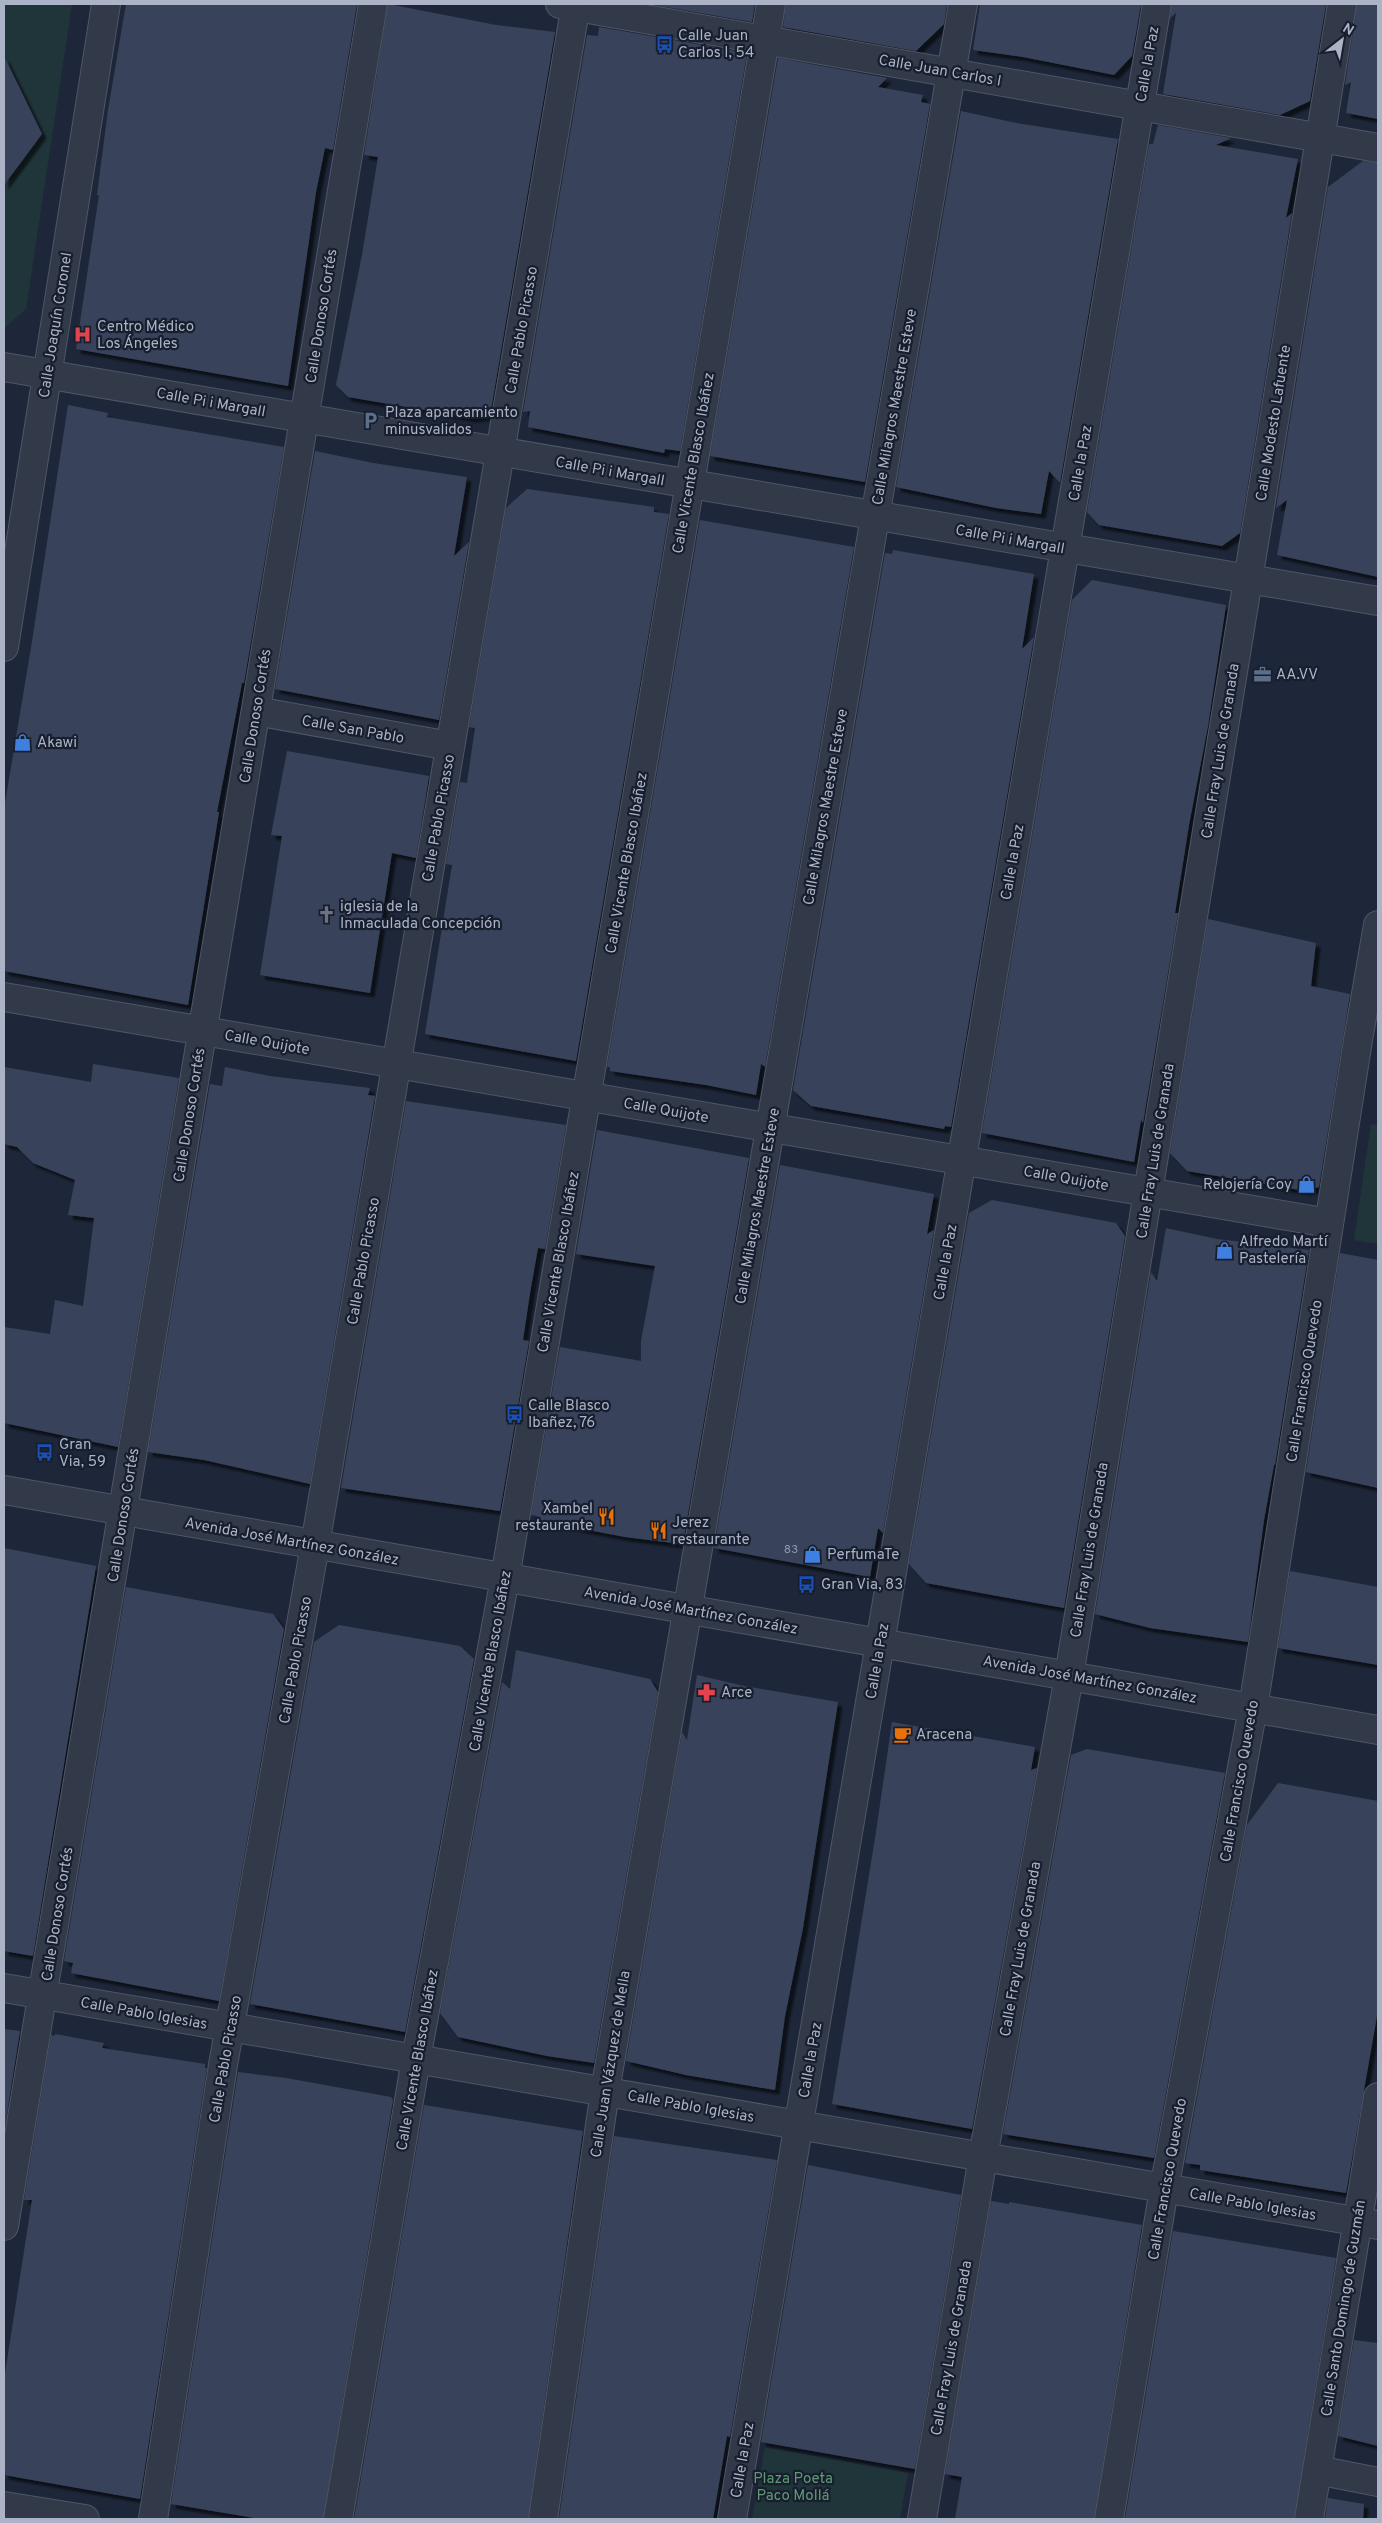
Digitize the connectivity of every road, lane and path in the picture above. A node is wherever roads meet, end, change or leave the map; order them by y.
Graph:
1 (106, 4) edge
2 (373, 4) edge
3 (771, 4) edge
4 (963, 4) edge
5 (1157, 4) edge
6 (1342, 4) edge
7 (571, 5) edge
8 (765, 38) junction
9 (952, 72) junction
10 (1140, 106) junction
11 (1319, 138) junction
12 (1378, 148) edge
13 (4, 367) edge
14 (47, 374) junction
15 (304, 418) junction
16 (500, 452) junction
17 (690, 484) junction
18 (875, 516) junction
19 (1066, 548) junction
20 (1248, 580) junction
21 (1378, 602) edge
22 (4, 647) edge
23 (256, 711) junction
24 (450, 746) junction
25 (1378, 926) edge
26 (4, 997) edge
27 (203, 1031) junction
28 (397, 1064) junction
29 (586, 1097) junction
30 (770, 1128) junction
31 (962, 1160) junction
32 (1148, 1192) junction
33 (1329, 1223) junction
34 (4, 1490) edge
35 (123, 1511) junction
36 (316, 1545) junction
37 (505, 1578) junction
38 (687, 1609) junction
39 (880, 1643) junction
40 (1069, 1676) junction
41 (1253, 1708) junction
42 (1378, 1730) edge
43 (4, 1988) edge
44 (44, 1995) junction
45 (230, 2028) junction
46 (416, 2059) junction
47 (605, 2091) junction
48 (1378, 2098) edge
49 (799, 2125) junction
50 (983, 2157) junction
51 (1164, 2188) junction
52 (1368, 2223) edge
53 (4, 2226) edge
54 (1317, 2470) junction
55 (1378, 2482) edge
56 (4, 2506) edge
57 (85, 2519) edge
58 (153, 2519) edge
59 (338, 2519) edge
60 (543, 2519) edge
61 (732, 2519) edge
62 (922, 2519) edge
63 (1109, 2519) edge
64 (1309, 2519) edge

1 - 14 street, Calle Joaquín Coronel
2 - 15 street, Calle Donoso Cortés
3 - 8 street, Calle Vicente Blasco Ibáñez
4 - 9 street, Calle Milagros Maestre Esteve
5 - 10 street, Calle la Paz
6 - 11 street, Calle Modesto Lafuente
7 - 8 street, Calle Juan Carlos I
7 - 16 street, Calle Pablo Picasso
8 - 9 street, Calle Juan Carlos I
8 - 17 street, Calle Vicente Blasco Ibáñez
9 - 10 street, Calle Juan Carlos I
9 - 18 street, Calle Milagros Maestre Esteve
10 - 11 street, Calle Juan Carlos I
10 - 19 street, Calle la Paz
11 - 12 street, Calle Juan Carlos I
11 - 20 street, Calle Modesto Lafuente
13 - 14 street, Calle Pi i Margall
14 - 15 street, Calle Pi i Margall
14 - 22 street, Calle Joaquín Coronel
15 - 16 street, Calle Pi i Margall
15 - 23 street, Calle Donoso Cortés
16 - 17 street, Calle Pi i Margall
16 - 24 street, Calle Pablo Picasso
17 - 18 street, Calle Pi i Margall
17 - 29 street, Calle Vicente Blasco Ibáñez
18 - 19 street, Calle Pi i Margall
18 - 30 street, Calle Milagros Maestre Esteve
19 - 20 street, Calle Pi i Margall
19 - 31 street, Calle la Paz
20 - 21 street, Calle Pi i Margall
20 - 32 street, Calle Fray Luis de Granada
23 - 24 street, Calle San Pablo
23 - 27 street, Calle Donoso Cortés
24 - 28 street, Calle Pablo Picasso
25 - 33 street, Calle Francisco Quevedo
26 - 27 street, Calle Quijote
27 - 28 street, Calle Quijote
27 - 35 street, Calle Donoso Cortés
28 - 29 street, Calle Quijote
28 - 36 street, Calle Pablo Picasso
29 - 30 street, Calle Quijote
29 - 37 street, Calle Vicente Blasco Ibáñez
30 - 31 street, Calle Quijote
30 - 38 street, Calle Milagros Maestre Esteve
31 - 32 street, Calle Quijote
31 - 39 street, Calle la Paz
32 - 33 street, Calle Quijote
32 - 40 street, Calle Fray Luis de Granada
33 - 41 street, Calle Francisco Quevedo
34 - 35 street, Avenida José Martínez González
35 - 36 street, Avenida José Martínez González
35 - 44 street, Calle Donoso Cortés
36 - 37 street, Avenida José Martínez González
36 - 45 street, Calle Pablo Picasso
37 - 38 street, Avenida José Martínez González
37 - 46 street, Calle Vicente Blasco Ibáñez
38 - 39 street, Avenida José Martínez González
38 - 47 street, Calle Juan Vázquez de Mella
39 - 40 street, Avenida José Martínez González
39 - 49 street, Calle la Paz
40 - 41 street, Avenida José Martínez González
40 - 50 street, Calle Fray Luis de Granada
41 - 42 street, Avenida José Martínez González
41 - 51 street, Calle Francisco Quevedo
43 - 44 street, Calle Pablo Iglesias
44 - 45 street, Calle Pablo Iglesias
44 - 53 street, Calle Donoso Cortés
45 - 46 street, Calle Pablo Iglesias
45 - 58 street, Calle Pablo Picasso
46 - 47 street, Calle Pablo Iglesias
46 - 59 street, Calle Vicente Blasco Ibáñez
47 - 49 street, Calle Pablo Iglesias
47 - 60 street, Calle Juan Vázquez de Mella
48 - 52 street, Calle Santo Domingo de Guzmán
49 - 50 street, Calle Pablo Iglesias
49 - 61 street, Calle la Paz
50 - 51 street, Calle Pablo Iglesias
50 - 62 street, Calle Fray Luis de Granada
51 - 52 street, Calle Pablo Iglesias
51 - 63 street, Calle Francisco Quevedo
52 - 54 street, Calle Santo Domingo de Guzmán
54 - 55 street
54 - 64 street, Calle Santo Domingo de Guzmán
56 - 57 street

